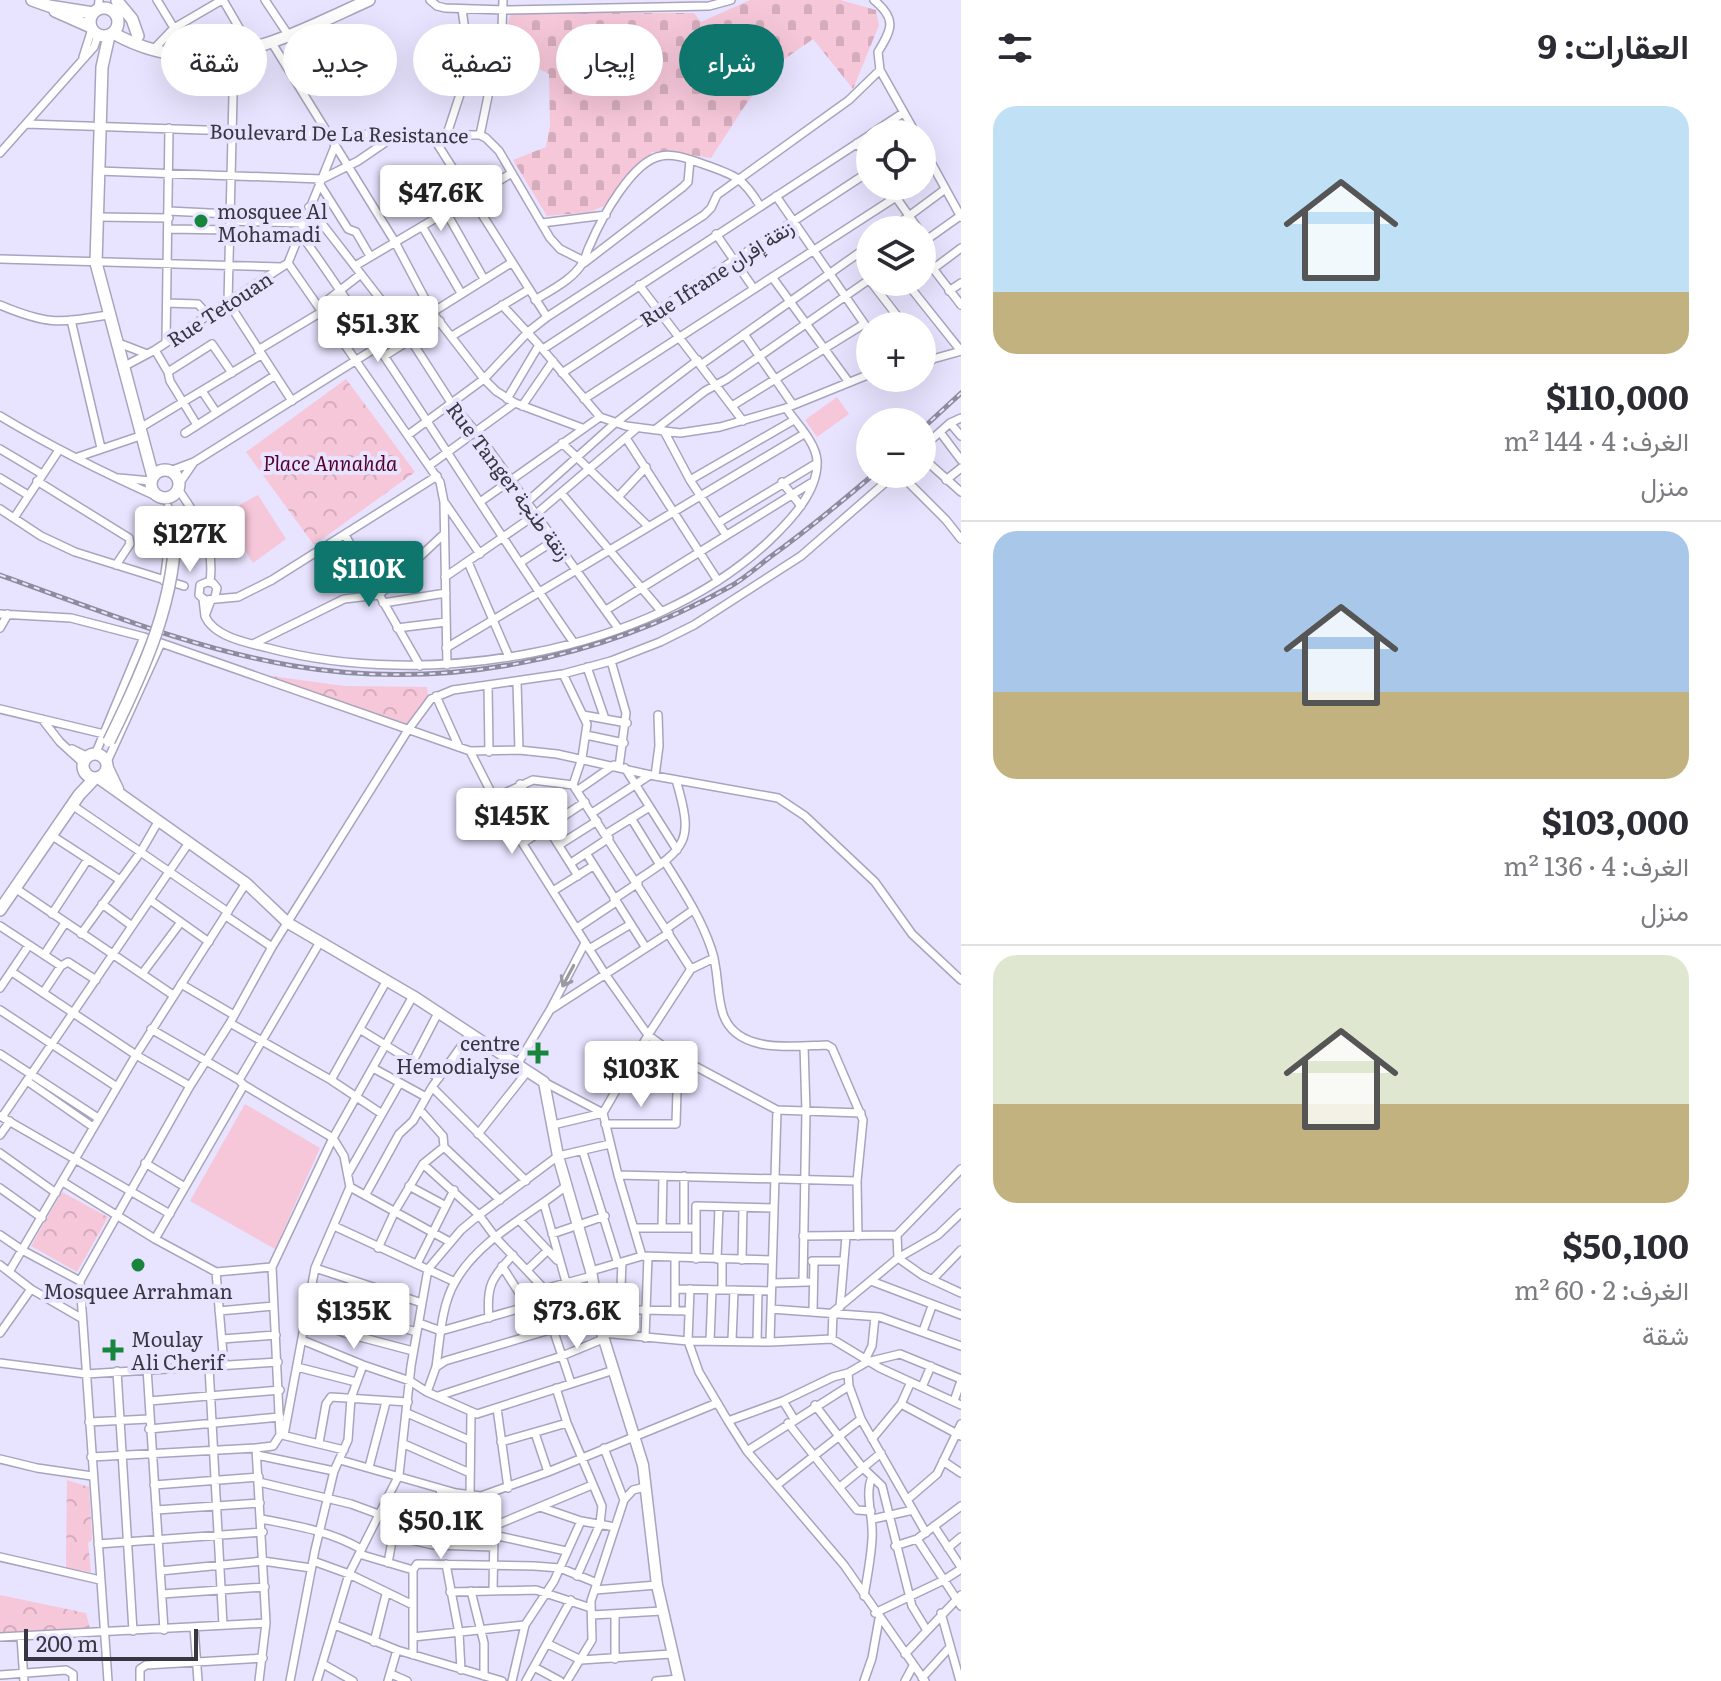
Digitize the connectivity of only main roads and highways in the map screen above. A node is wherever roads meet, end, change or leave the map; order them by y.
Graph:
1 (32, 0) edge
2 (369, 0) edge
3 (117, 1) edge
4 (49, 6) junction
5 (97, 7) edge
6 (105, 29) junction
7 (140, 40) junction
8 (143, 437) junction
9 (169, 471) junction
10 (152, 479) junction
11 (178, 489) junction
12 (167, 507) junction
13 (98, 755) junction
14 (96, 778) junction
15 (119, 791) junction
16 (76, 800) junction
17 (0, 910) edge
18 (679, 1680) edge

1 - 4 main road
2 - 7 main road
3 - 7 main road
4 - 5 main road
4 - 6 main road
5 - 6 main road
5 - 6 main road
6 - 7 main road
6 - 8 main road
8 - 9 main road
8 - 10 main road
9 - 10 main road
9 - 11 main road
10 - 12 main road
11 - 12 main road
11 - 12 main road
12 - 13 main road, bridge
13 - 14 main road
13 - 14 main road
13 - 15 main road
13 - 16 main road
14 - 15 main road
14 - 16 main road
15 - 18 main road
16 - 17 main road

